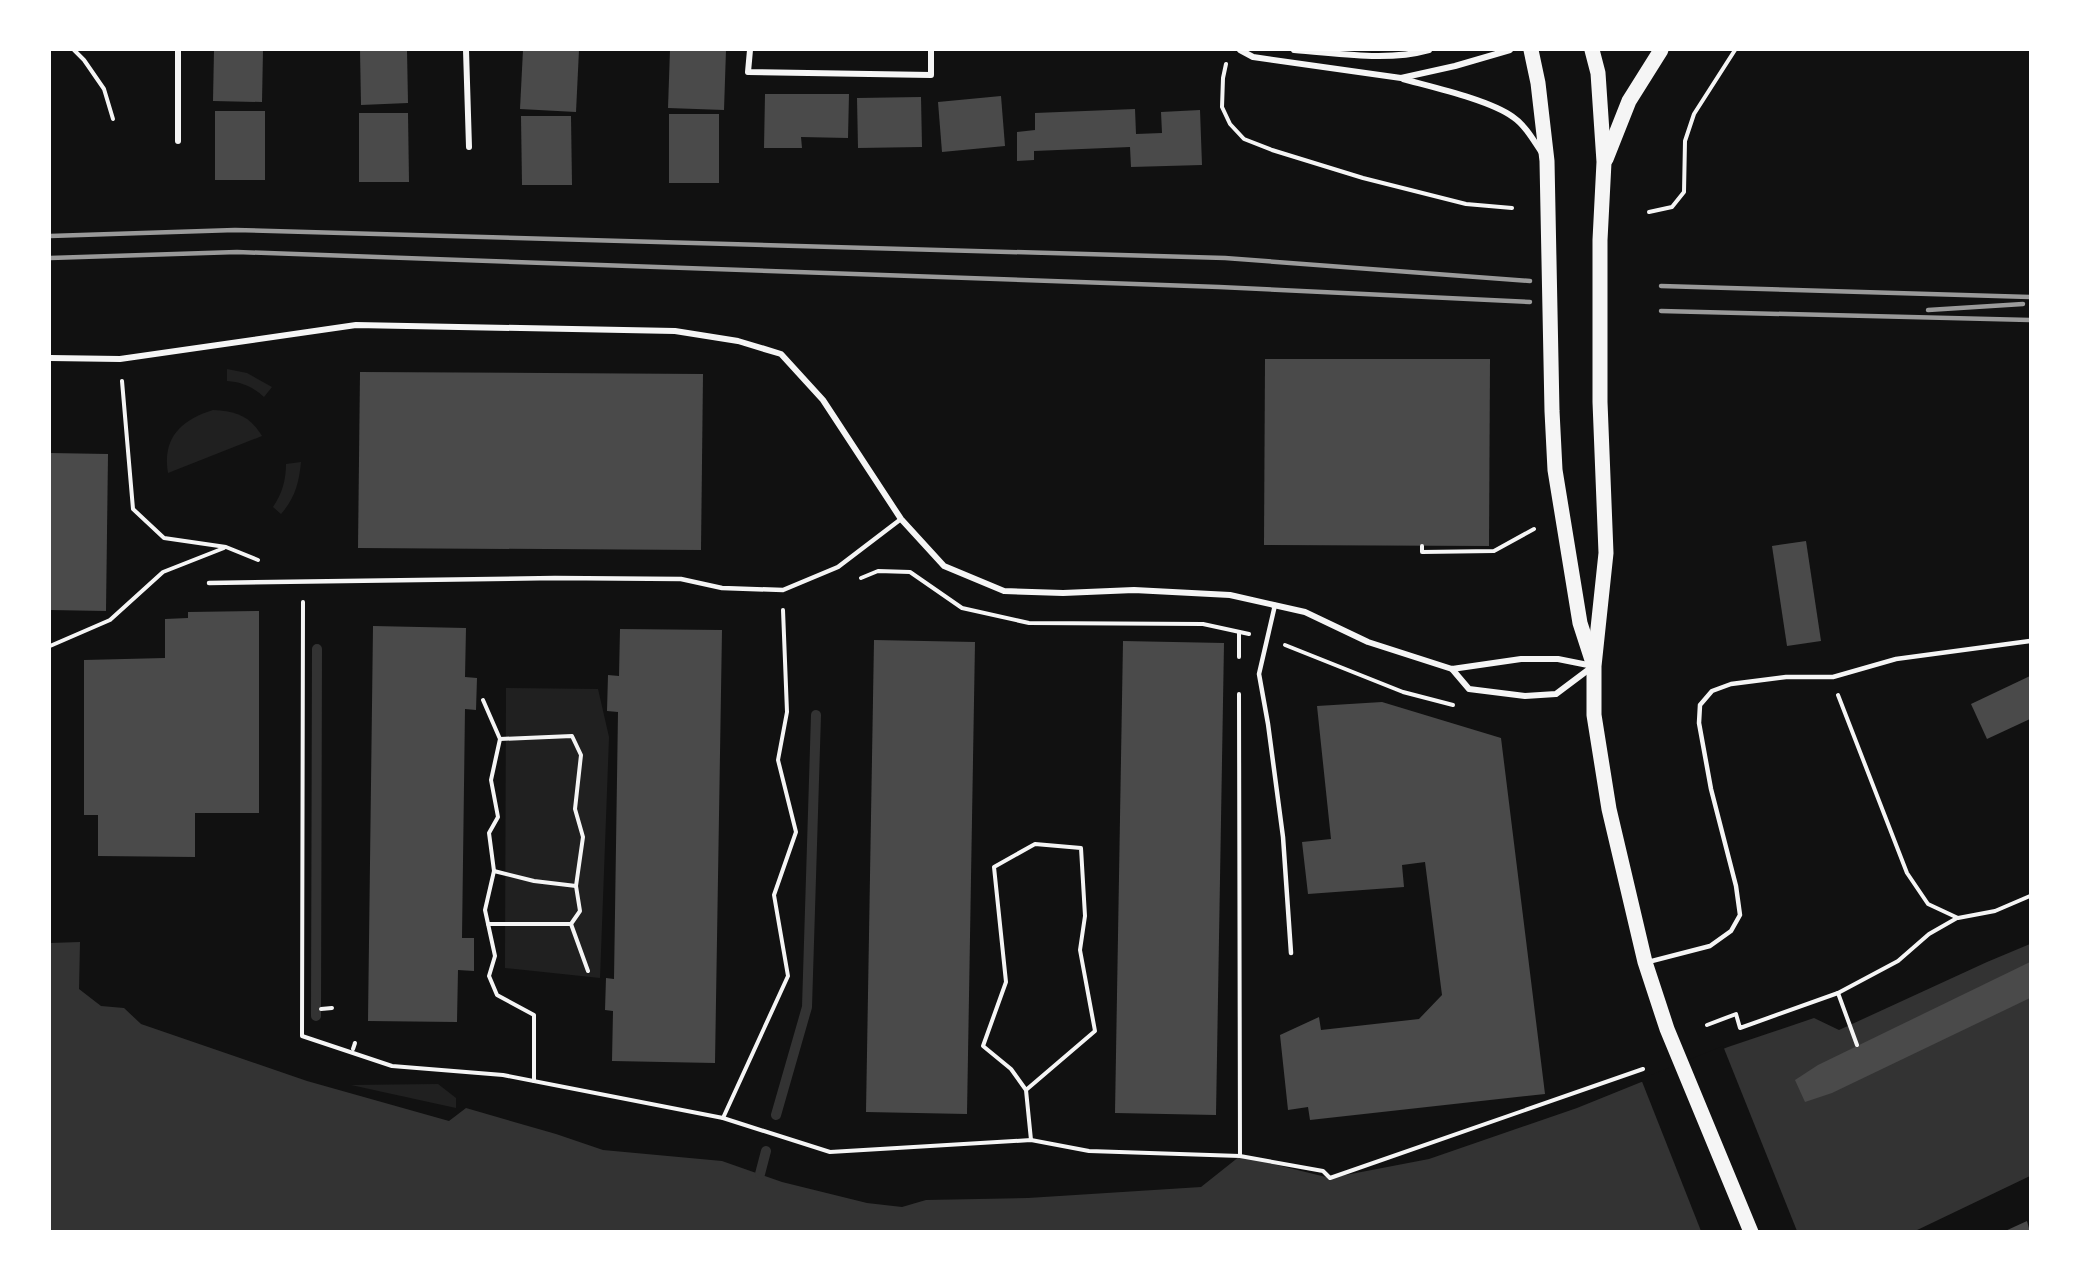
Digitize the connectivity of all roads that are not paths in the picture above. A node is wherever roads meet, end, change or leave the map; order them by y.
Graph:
1 (178, 50) edge
2 (466, 50) edge
3 (750, 50) edge
4 (931, 50) edge
5 (1240, 50) edge
6 (1294, 50) edge
7 (1429, 50) edge
8 (1510, 50) edge
9 (1532, 50) edge
10 (1592, 50) edge
11 (1661, 50) edge
12 (1401, 78) junction
13 (178, 141) dead end
14 (469, 147) dead end
15 (1547, 161) junction
16 (1604, 162) junction
17 (50, 358) edge
18 (901, 519) junction
19 (209, 583) dead end
20 (1275, 605) junction
21 (2031, 641) edge
22 (1594, 666) junction
23 (1452, 669) junction
24 (1291, 953) dead end
25 (1646, 962) junction
26 (1751, 1232) edge

1 - 13 street
2 - 14 street
3 - 4 street
5 - 12 street
6 - 7 street
8 - 12 street
9 - 15 main road
10 - 16 main road
11 - 16 main road
12 - 15 street
15 - 22 main road
16 - 22 main road
17 - 18 street
18 - 19 lane
18 - 20 street
20 - 23 street
20 - 24 lane
21 - 25 lane
22 - 23 street
22 - 23 street
22 - 25 main road
25 - 26 main road

